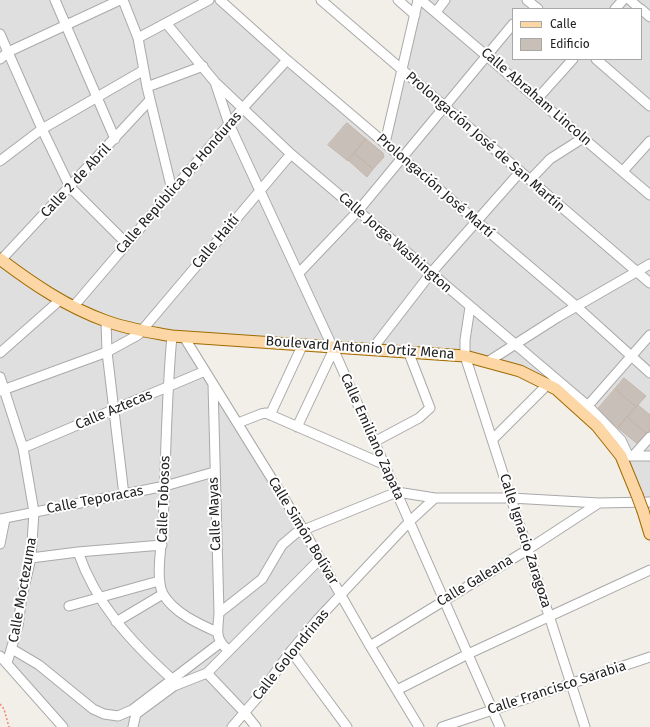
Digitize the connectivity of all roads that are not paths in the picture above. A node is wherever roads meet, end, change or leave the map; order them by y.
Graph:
1 (55, 0) edge
2 (122, 0) edge
3 (209, 0) edge
4 (220, 0) edge
5 (321, 0) edge
6 (398, 0) edge
7 (420, 0) edge
8 (445, 0) edge
9 (623, 0) edge
10 (630, 0) edge
11 (198, 2) edge
12 (616, 8) edge
13 (640, 8) edge
14 (642, 10) edge
15 (436, 12) junction
16 (414, 14) junction
17 (650, 17) edge
18 (166, 24) junction
19 (512, 25) edge
20 (67, 26) junction
21 (0, 34) edge
22 (138, 38) junction
23 (8, 52) junction
24 (486, 55) junction
25 (0, 59) edge
26 (287, 60) junction
27 (572, 60) edge
28 (597, 60) edge
29 (203, 66) junction
30 (144, 70) junction
31 (401, 70) junction
32 (215, 82) junction
33 (147, 87) junction
34 (96, 97) junction
35 (538, 98) junction
36 (150, 100) junction
37 (650, 106) edge
38 (444, 107) junction
39 (242, 109) junction
40 (229, 124) junction
41 (42, 129) junction
42 (583, 138) junction
43 (115, 139) junction
44 (650, 141) edge
45 (385, 143) junction
46 (291, 154) junction
47 (402, 157) junction
48 (0, 161) edge
49 (623, 171) junction
50 (520, 172) junction
51 (530, 180) junction
52 (70, 187) junction
53 (260, 189) junction
54 (172, 190) junction
55 (650, 194) edge
56 (358, 211) junction
57 (476, 221) junction
58 (127, 244) junction
59 (1, 260) edge
60 (650, 264) edge
61 (637, 272) junction
62 (431, 273) junction
63 (299, 274) junction
64 (650, 283) edge
65 (60, 300) junction
66 (576, 306) junction
67 (72, 307) junction
68 (470, 307) junction
69 (106, 321) junction
70 (142, 331) junction
71 (650, 335) edge
72 (172, 336) junction
73 (184, 337) junction
74 (303, 344) junction
75 (516, 345) junction
76 (333, 348) junction
77 (372, 348) junction
78 (408, 351) junction
79 (107, 352) junction
80 (0, 353) edge
81 (466, 356) junction
82 (631, 357) junction
83 (489, 361) junction
84 (205, 372) junction
85 (650, 373) edge
86 (0, 377) edge
87 (213, 384) junction
88 (548, 384) junction
89 (167, 387) junction
90 (2, 390) edge
91 (585, 409) junction
92 (115, 410) junction
93 (270, 415) junction
94 (238, 423) junction
95 (298, 427) junction
96 (650, 437) edge
97 (493, 439) junction
98 (374, 442) junction
99 (23, 448) junction
100 (628, 456) junction
101 (650, 456) edge
102 (383, 464) junction
103 (214, 472) junction
104 (165, 486) junction
105 (397, 492) junction
106 (124, 495) junction
107 (435, 498) junction
108 (511, 498) junction
109 (650, 502) edge
110 (600, 503) junction
111 (34, 512) junction
112 (2, 519) edge
113 (410, 521) junction
114 (303, 529) junction
115 (650, 534) edge
116 (0, 544) edge
117 (162, 545) junction
118 (527, 550) junction
119 (78, 552) junction
120 (31, 558) junction
121 (320, 559) junction
122 (650, 570) edge
123 (159, 581) junction
124 (163, 594) junction
125 (340, 595) junction
126 (99, 597) junction
127 (444, 600) junction
128 (69, 606) dead end
129 (219, 614) junction
130 (550, 616) junction
131 (116, 622) junction
132 (217, 632) junction
133 (220, 643) junction
134 (370, 646) junction
135 (12, 649) junction
136 (228, 650) junction
137 (291, 650) junction
138 (468, 654) junction
139 (650, 658) edge
140 (3, 660) edge
141 (207, 673) junction
142 (173, 682) junction
143 (572, 684) junction
144 (397, 690) junction
145 (493, 709) junction
146 (136, 710) junction
147 (244, 712) junction
148 (63, 727) edge
149 (133, 727) edge
150 (232, 727) edge
151 (256, 727) edge
152 (347, 727) edge
153 (420, 727) edge
154 (442, 727) edge
155 (500, 727) edge
156 (585, 727) edge

1 - 20 street
2 - 20 street
2 - 22 street
3 - 11 street
4 - 26 street, Prolongación José Martí
5 - 31 street, Prolongación José de San Martín
6 - 16 street
7 - 15 street, Calle Abraham Lincoln
7 - 16 street
8 - 15 street
9 - 12 street
10 - 13 street
11 - 18 street
14 - 17 street
15 - 24 street, Calle Abraham Lincoln
16 - 31 street
18 - 22 street
18 - 29 street, Calle Jorge Washington
19 - 24 street
20 - 23 street
20 - 34 street
21 - 23 street
22 - 30 street
23 - 25 street
23 - 41 street
24 - 35 street, Calle Abraham Lincoln
24 - 38 street
26 - 39 street, Calle República De Honduras
26 - 45 street, Prolongación José Martí
27 - 35 street
28 - 37 street
29 - 32 street, Calle Jorge Washington
29 - 33 street
30 - 33 street
30 - 34 street
31 - 38 street, Prolongación José de San Martín
31 - 45 street
32 - 39 street, Calle Jorge Washington
32 - 40 street, Calle Emiliano Zapata
33 - 36 street
34 - 41 street
34 - 43 street
35 - 42 street, Calle Abraham Lincoln
36 - 43 street, Calle 2 de Abril
36 - 54 street
38 - 47 street
38 - 50 street, Prolongación José de San Martín
39 - 40 street, Calle República De Honduras
39 - 46 street, Calle Jorge Washington
40 - 53 street, Calle Emiliano Zapata
40 - 54 street, Calle República De Honduras
41 - 48 street
41 - 52 street
42 - 49 street, Calle Abraham Lincoln
42 - 51 street
43 - 52 street, Calle 2 de Abril
44 - 49 street
45 - 47 street, Prolongación José Martí
46 - 53 street, Calle Haití
46 - 56 street, Calle Jorge Washington
47 - 56 street
47 - 57 street, Prolongación José Martí
49 - 55 street, Calle Abraham Lincoln
50 - 51 street, Prolongación José de San Martín
50 - 57 street
51 - 61 street, Prolongación José de San Martín
52 - 58 street
52 - 59 street, Calle 2 de Abril
53 - 63 street, Calle Emiliano Zapata
53 - 70 street, Calle Haití
54 - 58 street, Calle República De Honduras
56 - 62 street, Calle Jorge Washington
56 - 63 street
57 - 62 street
57 - 66 street, Prolongación José Martí
58 - 67 street, Calle República De Honduras
59 - 65 main road, Boulevard Antonio Ortiz Mena
60 - 61 street
61 - 64 street, Prolongación José de San Martín
61 - 66 street
62 - 68 street, Calle Jorge Washington
62 - 77 street
63 - 76 street, Calle Emiliano Zapata
65 - 67 main road, Boulevard Antonio Ortiz Mena
65 - 80 street
66 - 75 street
66 - 82 street, Prolongación José Martí
67 - 69 main road, Boulevard Antonio Ortiz Mena
68 - 75 street, Calle Jorge Washington
68 - 81 street, Calle Ignacio Zaragoza
69 - 70 main road, Boulevard Antonio Ortiz Mena
69 - 79 street
70 - 72 main road, Boulevard Antonio Ortiz Mena
70 - 79 street, Calle Haití
71 - 82 street
72 - 73 main road, Boulevard Antonio Ortiz Mena
72 - 89 street, Calle Tobosos
73 - 74 main road, Boulevard Antonio Ortiz Mena
73 - 84 street, Calle Simón Bolívar
74 - 76 main road, Boulevard Antonio Ortiz Mena
74 - 93 street
75 - 83 street
75 - 91 street, Calle Jorge Washington
76 - 77 main road, Boulevard Antonio Ortiz Mena
76 - 95 street
76 - 98 street, Calle Emiliano Zapata
77 - 78 main road, Boulevard Antonio Ortiz Mena
78 - 81 main road, Boulevard Antonio Ortiz Mena
78 - 98 street
79 - 90 street, Calle Haití
79 - 92 street
81 - 83 main road, Boulevard Antonio Ortiz Mena
81 - 97 street, Calle Ignacio Zaragoza
82 - 85 street, Prolongación José Martí
82 - 91 street
83 - 88 main road, Boulevard Antonio Ortiz Mena
84 - 87 street, Calle Simón Bolívar
84 - 89 street, Calle Aztecas
86 - 90 street, Calle Moctezuma
87 - 94 street, Calle Simón Bolívar
87 - 103 street, Calle Mayas
88 - 91 main road, Boulevard Antonio Ortiz Mena
88 - 97 street
89 - 92 street, Calle Aztecas
89 - 104 street, Calle Tobosos
90 - 99 street, Calle Moctezuma
91 - 100 main road, Boulevard Antonio Ortiz Mena
92 - 99 street, Calle Aztecas
92 - 106 street
93 - 94 street
93 - 95 street
94 - 114 street, Calle Simón Bolívar
95 - 102 street
96 - 100 street
97 - 108 street, Calle Ignacio Zaragoza
98 - 102 street, Calle Emiliano Zapata
99 - 111 street, Calle Moctezuma
100 - 101 street
100 - 115 main road, Boulevard Antonio Ortiz Mena, bridge
102 - 105 street, Calle Emiliano Zapata
103 - 104 street, Calle Teporacas
103 - 129 street, Calle Mayas
104 - 106 street, Calle Teporacas
104 - 117 street, Calle Tobosos
105 - 107 street
105 - 113 street, Calle Emiliano Zapata
105 - 114 street
106 - 111 street, Calle Teporacas
107 - 108 street
107 - 113 street, Calle Golondrinas
108 - 110 street
108 - 118 street, Calle Ignacio Zaragoza
109 - 110 street
110 - 118 street, Calle Galeana
111 - 112 street, Calle Teporacas
111 - 120 street, Calle Moctezuma
112 - 116 street
113 - 125 street, Calle Golondrinas
113 - 127 street, Calle Emiliano Zapata
114 - 121 street, Calle Simón Bolívar
114 - 129 street
117 - 119 street
117 - 123 street, Calle Tobosos
118 - 127 street, Calle Galeana
118 - 130 street, Calle Ignacio Zaragoza
119 - 120 street
119 - 126 street
120 - 135 street, Calle Moctezuma
121 - 125 street, Calle Simón Bolívar
121 - 136 street
122 - 130 street
123 - 124 street, Calle Tobosos
123 - 126 street
124 - 131 street
124 - 132 street, Calle Tobosos
125 - 134 street, Calle Simón Bolívar
125 - 137 street, Calle Golondrinas
126 - 128 street
126 - 131 street
127 - 134 street, Calle Galeana
127 - 138 street, Calle Emiliano Zapata
129 - 132 street, Calle Mayas
130 - 138 street
130 - 143 street, Calle Ignacio Zaragoza
131 - 142 street
132 - 133 street, Calle Mayas
133 - 136 street
133 - 142 street
134 - 144 street, Calle Simón Bolívar
135 - 140 street, Calle Moctezuma
135 - 146 street
136 - 141 street
137 - 147 street, Calle Golondrinas
137 - 152 street
138 - 144 street
138 - 145 street, Calle Emiliano Zapata
139 - 143 street, Calle Francisco Sarabia
140 - 148 street
141 - 142 street
141 - 147 street
142 - 146 street
143 - 145 street, Calle Francisco Sarabia
143 - 156 street, Calle Ignacio Zaragoza
144 - 153 street, Calle Simón Bolívar
145 - 154 street, Calle Francisco Sarabia
145 - 155 street, Calle Emiliano Zapata
146 - 149 street
147 - 150 street, Calle Golondrinas
147 - 151 street

